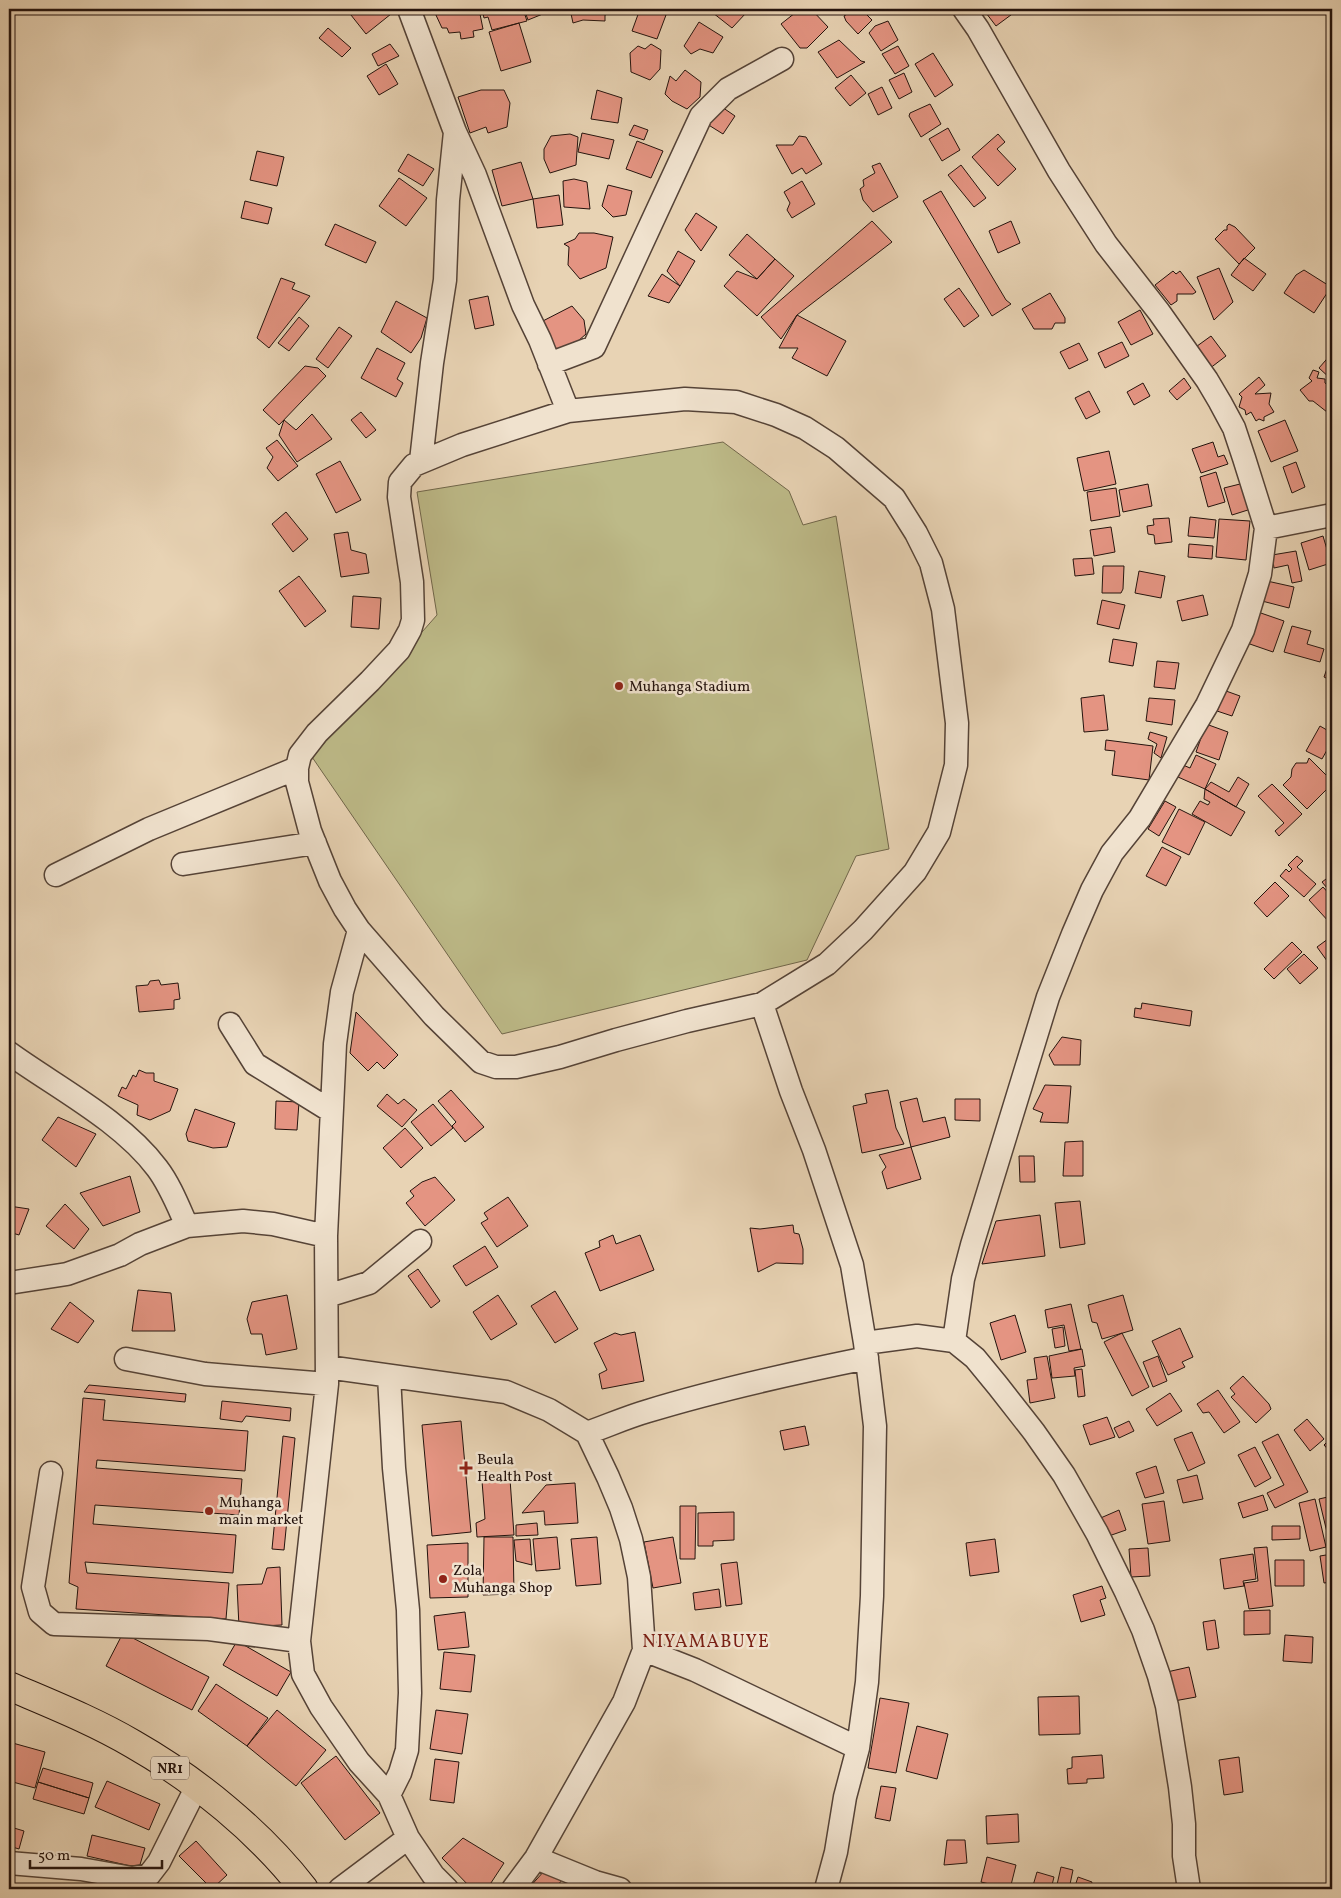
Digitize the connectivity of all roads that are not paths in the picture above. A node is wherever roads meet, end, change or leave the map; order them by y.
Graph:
1 (409, 9) edge
2 (964, 9) edge
3 (782, 59) dead end
4 (454, 132) junction
5 (550, 364) junction
6 (568, 411) junction
7 (421, 461) junction
8 (1332, 515) edge
9 (1266, 528) junction
10 (297, 768) junction
11 (315, 843) junction
12 (183, 864) dead end
13 (56, 875) dead end
14 (359, 930) junction
15 (762, 1004) junction
16 (230, 1024) dead end
17 (9, 1053) edge
18 (331, 1110) junction
19 (187, 1226) junction
20 (326, 1236) junction
21 (420, 1241) dead end
22 (9, 1283) edge
23 (327, 1296) junction
24 (954, 1341) junction
25 (866, 1350) junction
26 (126, 1359) dead end
27 (327, 1375) junction
28 (389, 1376) junction
29 (587, 1433) junction
30 (51, 1473) dead end
31 (299, 1641) junction
32 (644, 1650) junction
33 (9, 1686) edge
34 (858, 1748) junction
35 (197, 1786) junction
36 (389, 1794) junction
37 (408, 1838) junction
38 (536, 1858) junction
39 (9, 1863) edge
40 (304, 1889) edge
41 (340, 1889) edge
42 (447, 1889) edge
43 (513, 1889) edge
44 (620, 1889) edge
45 (826, 1889) edge
46 (1189, 1889) edge

1 - 4 street
2 - 9 street
3 - 5 street
4 - 5 street
4 - 7 street
5 - 6 street
6 - 7 street
6 - 15 street
7 - 10 street
8 - 9 street
9 - 24 street
10 - 11 street
10 - 13 street
11 - 12 street
11 - 14 street
14 - 15 street
14 - 18 street
15 - 25 street
16 - 18 street
17 - 19 street
18 - 20 street
19 - 20 street
19 - 22 street
20 - 23 street
21 - 23 street
23 - 27 street
24 - 25 street
24 - 46 street
25 - 29 street
25 - 34 street
26 - 27 street
27 - 28 street
27 - 31 street
28 - 29 street
28 - 36 street
29 - 32 street
30 - 31 street
31 - 36 street
32 - 34 street
32 - 38 street
33 - 35 highway, NR1
34 - 45 street
35 - 39 street
35 - 40 highway, NR1
36 - 37 street
37 - 41 street
37 - 42 street
38 - 43 street
38 - 44 street

